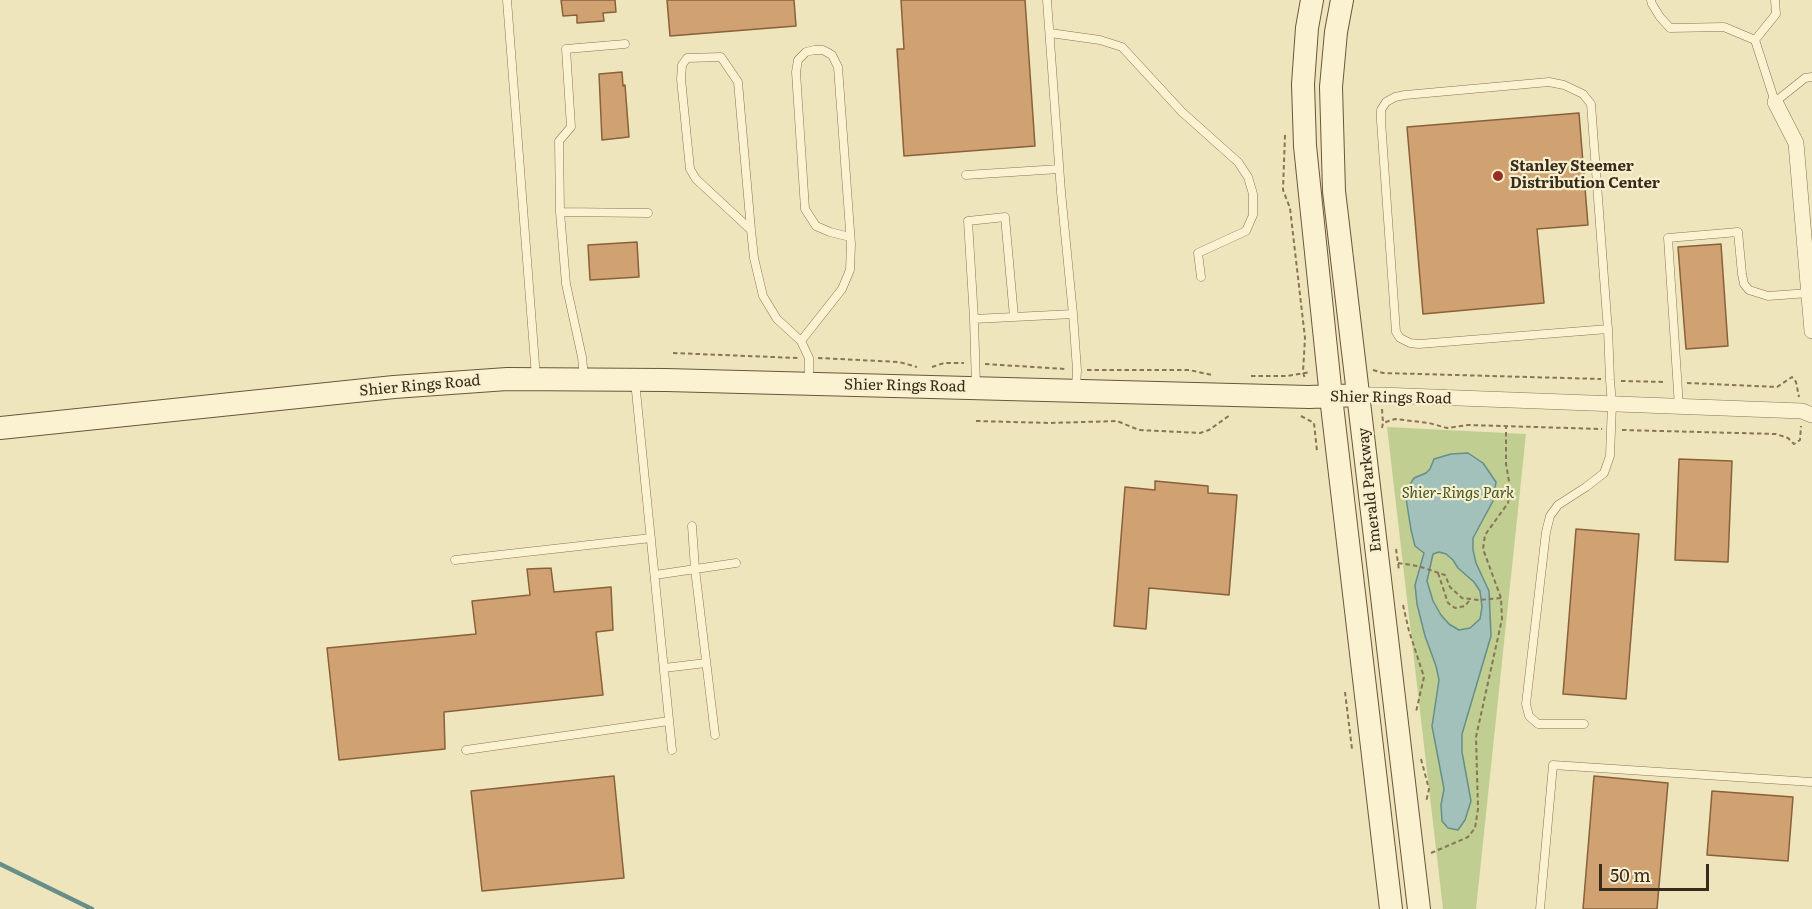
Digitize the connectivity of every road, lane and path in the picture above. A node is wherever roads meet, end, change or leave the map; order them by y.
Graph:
1 (507, 0) edge
2 (1047, 0) edge
3 (1312, 0) edge
4 (1342, 0) edge
5 (1651, 0) edge
6 (1775, 0) edge
7 (1050, 33) junction
8 (1755, 40) junction
9 (625, 44) dead end
10 (1812, 77) edge
11 (1775, 102) junction
12 (1059, 169) junction
13 (966, 175) dead end
14 (1807, 202) edge
15 (560, 212) junction
16 (648, 213) dead end
17 (751, 230) junction
18 (850, 237) junction
19 (1201, 277) dead end
20 (1810, 291) edge
21 (1073, 314) junction
22 (1014, 317) junction
23 (974, 319) junction
24 (1608, 329) junction
25 (1812, 331) edge
26 (801, 341) junction
27 (673, 353) dead end
28 (809, 358) junction
29 (977, 363) junction
30 (922, 368) dead end
31 (928, 368) dead end
32 (1371, 369) dead end
33 (1303, 372) dead end
34 (1216, 376) dead end
35 (1247, 376) dead end
36 (1792, 377) dead end
37 (536, 379) junction
38 (584, 379) junction
39 (635, 379) junction
40 (1077, 379) junction
41 (1610, 380) junction
42 (1677, 382) junction
43 (809, 385) junction
44 (976, 387) junction
45 (1359, 395) junction
46 (1331, 397) junction
47 (1612, 404) junction
48 (1679, 407) junction
49 (1237, 415) dead end
50 (1812, 415) edge
51 (1301, 416) dead end
52 (976, 421) dead end
53 (1506, 426) junction
54 (0, 428) edge
55 (1611, 429) junction
56 (1381, 434) dead end
57 (1800, 440) dead end
58 (1318, 457) dead end
59 (692, 526) dead end
60 (651, 538) junction
61 (1396, 547) dead end
62 (455, 560) dead end
63 (736, 563) dead end
64 (1398, 563) junction
65 (695, 569) junction
66 (1438, 573) junction
67 (1399, 574) dead end
68 (655, 575) junction
69 (1401, 596) dead end
70 (1501, 598) junction
71 (1470, 600) junction
72 (706, 663) junction
73 (664, 668) junction
74 (1345, 687) dead end
75 (1414, 718) dead end
76 (669, 721) junction
77 (1584, 724) dead end
78 (715, 735) dead end
79 (466, 750) dead end
80 (672, 750) dead end
81 (1419, 753) dead end
82 (1353, 754) dead end
83 (1812, 782) edge
84 (1425, 806) dead end
85 (1428, 854) dead end
86 (1391, 909) edge
87 (1419, 909) edge
88 (1540, 909) edge

1 - 37 lane
2 - 7 lane
3 - 46 main road, Emerald Parkway
4 - 45 main road, Emerald Parkway
5 - 8 lane
6 - 8 lane
7 - 12 lane
7 - 19 lane
8 - 11 lane
9 - 15 lane
10 - 11 lane
11 - 14 street
12 - 13 lane
12 - 21 lane
14 - 20 street
15 - 16 lane
15 - 38 lane
17 - 17 lane
17 - 26 lane
18 - 18 lane
18 - 26 lane
20 - 25 street
20 - 42 lane
21 - 22 lane
21 - 40 lane
22 - 23 lane
22 - 23 lane
23 - 29 lane
24 - 24 lane
24 - 41 lane
26 - 28 lane
27 - 28 path
28 - 30 path
28 - 43 lane
29 - 31 path
29 - 40 path
29 - 44 lane
32 - 41 path
33 - 35 path
34 - 40 path
36 - 42 path
37 - 38 main road, Shier Rings Road
37 - 54 main road, Shier Rings Road
38 - 39 main road, Shier Rings Road
39 - 43 main road, Shier Rings Road
39 - 60 lane
40 - 44 main road, Shier Rings Road
40 - 46 main road, Shier Rings Road
41 - 42 path
41 - 47 lane
42 - 48 lane
43 - 44 main road, Shier Rings Road
45 - 46 main road, Shier Rings Road
45 - 47 street, Shier Rings Road
45 - 87 main road, Emerald Parkway
46 - 86 main road, Emerald Parkway
47 - 48 street, Shier Rings Road
47 - 55 lane
48 - 50 street, Shier Rings Road
49 - 52 path
51 - 58 path
53 - 55 path
53 - 56 path
53 - 70 path
55 - 57 path
55 - 77 lane
59 - 65 lane
60 - 62 lane
60 - 68 lane
61 - 64 path
63 - 65 lane
64 - 66 path
64 - 67 path
65 - 68 lane
65 - 72 lane
66 - 71 path
66 - 71 path
68 - 73 lane
69 - 75 path
70 - 71 path
70 - 85 path
72 - 73 lane
72 - 78 lane
73 - 76 lane
74 - 82 path
76 - 79 lane
76 - 80 lane
81 - 84 path
83 - 88 lane

